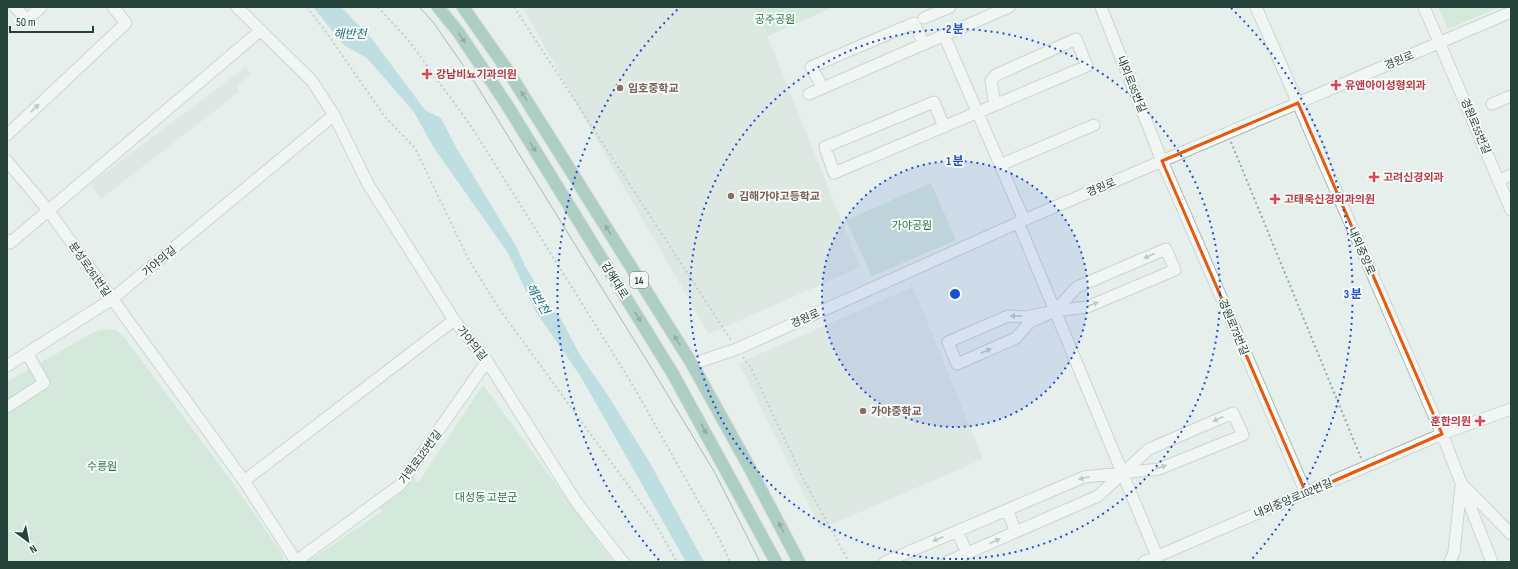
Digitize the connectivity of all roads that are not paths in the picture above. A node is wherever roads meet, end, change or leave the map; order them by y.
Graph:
1 (15, 7) edge
2 (41, 7) edge
3 (113, 7) edge
4 (237, 7) edge
5 (438, 7) edge
6 (463, 7) edge
7 (950, 7) edge
8 (1009, 7) edge
9 (1101, 7) edge
10 (1256, 7) edge
11 (1424, 7) edge
12 (1511, 12) edge
13 (924, 18) dead end
14 (261, 30) junction
15 (944, 35) junction
16 (1440, 43) junction
17 (924, 44) junction
18 (823, 88) junction
19 (809, 94) dead end
20 (1511, 96) edge
21 (1298, 103) junction
22 (1492, 104) dead end
23 (995, 105) junction
24 (978, 112) junction
25 (334, 115) junction
26 (1094, 125) dead end
27 (944, 127) junction
28 (7, 135) edge
29 (7, 161) edge
30 (1162, 161) junction
31 (1000, 165) junction
32 (1511, 175) edge
33 (1499, 180) junction
34 (48, 210) junction
35 (1511, 210) edge
36 (1021, 221) junction
37 (7, 240) edge
38 (112, 299) junction
39 (1055, 311) junction
40 (454, 320) junction
41 (27, 353) junction
42 (487, 361) junction
43 (692, 364) junction
44 (7, 366) edge
45 (7, 406) edge
46 (1511, 409) edge
47 (1442, 434) junction
48 (1123, 474) junction
49 (244, 481) junction
50 (1461, 484) junction
51 (1306, 492) junction
52 (1007, 510) junction
53 (957, 531) junction
54 (1016, 532) junction
55 (1511, 534) edge
56 (967, 553) junction
57 (1157, 556) junction
58 (296, 562) edge
59 (623, 562) edge
60 (776, 562) edge
61 (798, 562) edge
62 (885, 562) edge
63 (946, 562) edge
64 (1144, 562) edge
65 (1450, 562) edge
66 (1492, 562) edge

1 - 2 street
28 -> 3 street
4 - 14 street, 가야의길
5 -> 60 main road, 김해대로
43 -> 6 main road, 김해대로 / 14
7 - 13 street
8 - 15 street
9 - 30 street, 내외로95번길
10 - 21 street, 내외중앙로
11 - 16 street, 경원로55번길
12 - 16 street, 경원로
14 - 25 street, 가야의길
14 - 34 street
15 - 17 street
15 - 24 street
16 - 21 street, 경원로
16 - 33 street, 경원로55번길
17 - 18 street
17 - 18 street
18 - 19 street
20 - 22 street
21 - 30 street, 경원로
21 - 47 street, 내외중앙로
23 - 23 street
23 - 24 street
24 - 27 street
24 - 31 street
25 - 38 street, 가야의길
25 - 40 street, 가야의길
26 - 31 street
27 - 27 street
29 - 34 street, 분성로261번길
30 - 36 street, 경원로
30 - 51 street, 경원로73번길
31 - 36 street
32 - 33 street
33 - 35 street, 경원로55번길
34 - 37 street
34 - 38 street, 분성로261번길
36 - 39 street
36 - 43 street, 경원로
38 - 41 street, 분성로261번길
38 - 49 street
39 -> 39 street
39 -> 39 street
39 - 48 street
40 - 42 street, 가야의길
40 - 49 street
41 - 44 street, 분성로261번길
41 - 45 street
42 - 58 street, 가락로125번길
42 - 59 street, 가야의길
61 -> 43 main road, 김해대로 / 14
46 - 47 street, 내외중앙로102번길
47 - 50 street, 내외중앙로
47 - 51 street, 내외중앙로102번길
48 -> 48 street
48 -> 52 street
48 - 54 street
48 - 57 street
49 - 58 street
50 - 55 street
50 - 65 street
50 - 66 street, 내외중앙로
51 - 57 street, 내외중앙로102번길
52 - 53 street
52 - 54 street
53 - 56 street
53 -> 62 street
56 -> 54 street
56 - 63 street
57 - 64 street, 내외중앙로102번길

